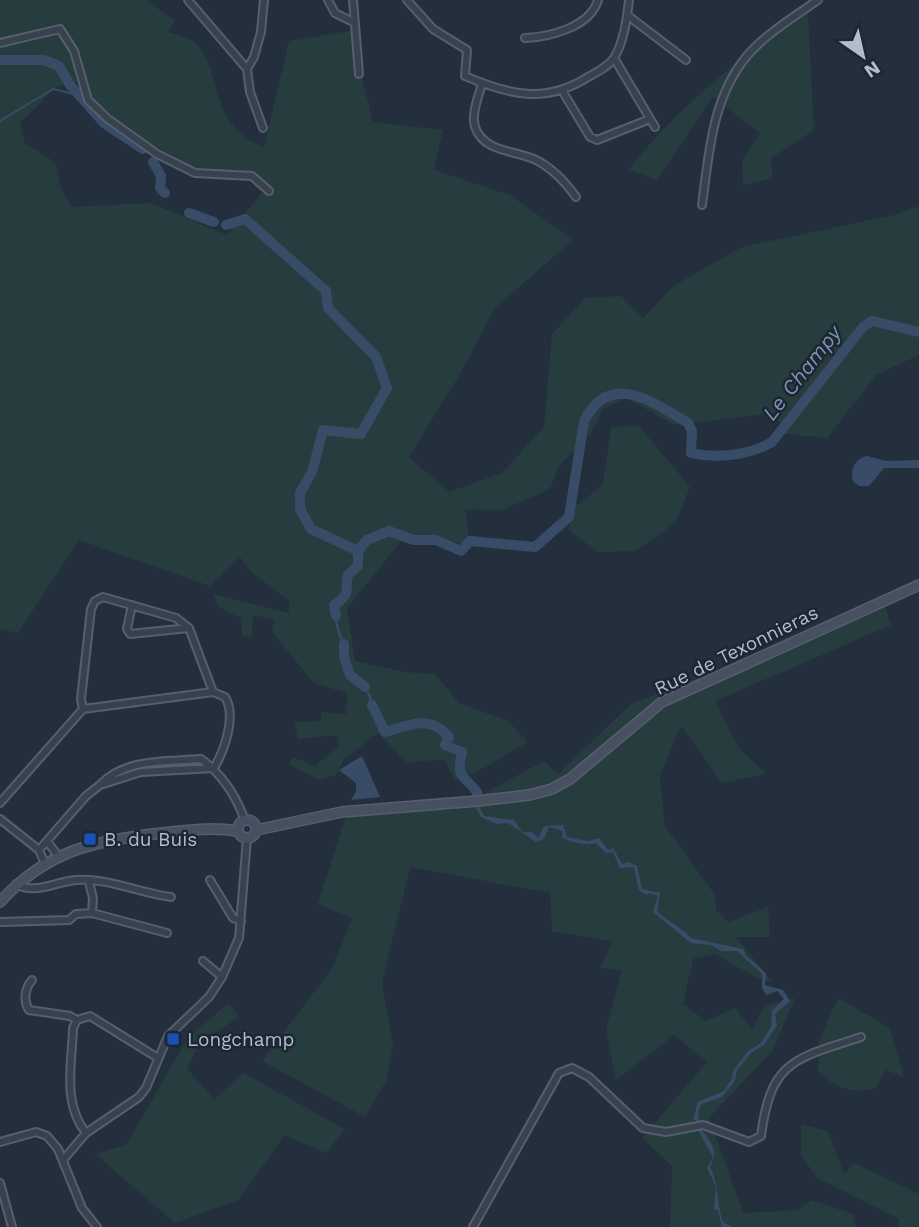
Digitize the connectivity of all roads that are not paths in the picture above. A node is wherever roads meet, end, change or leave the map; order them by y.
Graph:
1 (188, 0) edge
2 (264, 0) edge
3 (328, 0) edge
4 (353, 0) edge
5 (407, 0) edge
6 (598, 0) edge
7 (629, 0) edge
8 (817, 0) edge
9 (627, 15) junction
10 (353, 22) junction
11 (525, 38) dead end
12 (0, 43) edge
13 (614, 58) junction
14 (686, 60) dead end
15 (247, 69) junction
16 (359, 74) dead end
17 (482, 83) junction
18 (563, 92) junction
19 (650, 119) junction
20 (655, 127) dead end
21 (263, 128) dead end
22 (270, 191) dead end
23 (576, 197) dead end
24 (702, 205) dead end
25 (919, 585) edge
26 (132, 606) junction
27 (188, 628) junction
28 (213, 692) junction
29 (83, 709) junction
30 (214, 768) junction
31 (0, 803) edge
32 (0, 819) edge
33 (245, 821) junction
34 (256, 830) junction
35 (238, 831) junction
36 (247, 838) junction
37 (47, 841) junction
38 (39, 850) junction
39 (58, 856) junction
40 (45, 864) junction
41 (210, 880) dead end
42 (89, 882) junction
43 (16, 884) junction
44 (171, 897) dead end
45 (0, 902) edge
46 (92, 913) junction
47 (241, 921) junction
48 (0, 922) edge
49 (167, 933) dead end
50 (203, 961) dead end
51 (222, 977) junction
52 (32, 980) dead end
53 (77, 1020) junction
54 (861, 1037) dead end
55 (159, 1058) junction
56 (86, 1133) junction
57 (0, 1142) edge
58 (63, 1160) junction
59 (0, 1183) edge
60 (12, 1227) edge
61 (97, 1227) edge
62 (473, 1227) edge

1 - 15 street
2 - 15 street
3 - 10 street
4 - 10 street
5 - 17 street
6 - 11 street
7 - 9 street
8 - 24 street
9 - 13 street
9 - 14 street
10 - 16 street
12 - 22 street
13 - 18 street
13 - 19 street
15 - 21 street
17 - 18 street
17 - 23 street
18 - 19 street
19 - 20 street
25 - 34 main road, Rue de Texonnieras
26 - 27 street
26 - 27 street
26 - 29 street
27 - 28 street
28 - 29 street
28 - 30 street
29 - 31 street
30 - 33 street
30 - 37 street
32 - 38 street
33 - 34 main road
33 - 35 main road
34 - 36 main road
35 - 36 main road
35 - 39 main road
36 - 47 street
37 - 38 street
37 - 39 street
38 - 40 street
39 - 40 main road
40 - 43 main road
41 - 47 street
42 - 43 street
42 - 44 street
42 - 46 street
43 - 45 main road
46 - 48 street
46 - 49 street
47 - 51 street
50 - 51 street
51 - 55 street
52 - 53 street
53 - 55 street
53 - 56 street
54 - 62 street
55 - 56 street
56 - 58 street
57 - 58 street
58 - 61 street
59 - 60 street

